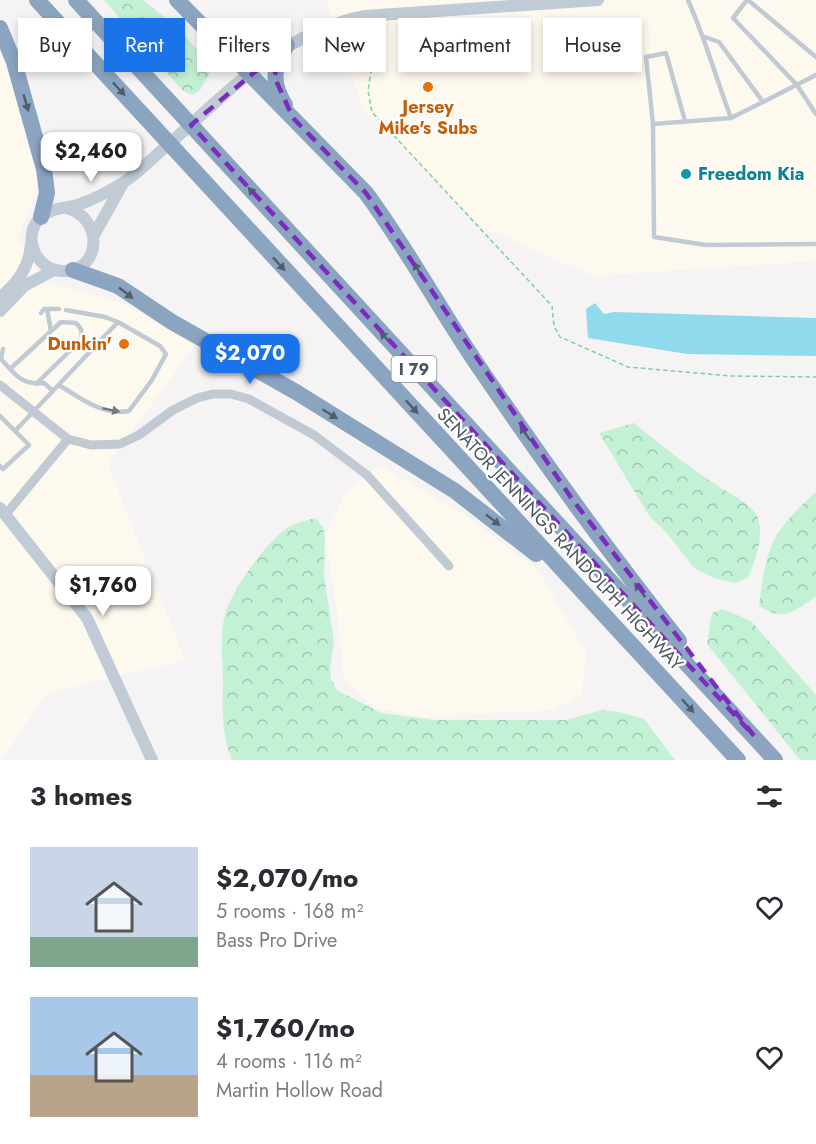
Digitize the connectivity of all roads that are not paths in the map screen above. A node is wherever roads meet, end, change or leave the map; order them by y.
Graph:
1 (37, 0) edge
2 (76, 0) edge
3 (177, 0) edge
4 (598, 0) edge
5 (688, 0) edge
6 (747, 0) edge
7 (526, 2) edge
8 (0, 28) edge
9 (705, 37) junction
10 (291, 43) edge
11 (816, 57) edge
12 (251, 72) edge
13 (275, 72) edge
14 (248, 74) junction
15 (816, 75) edge
16 (798, 85) junction
17 (763, 102) junction
18 (816, 114) edge
19 (293, 118) junction
20 (731, 118) junction
21 (685, 121) junction
22 (653, 124) junction
23 (125, 181) junction
24 (67, 208) junction
25 (41, 217) junction
26 (94, 235) junction
27 (31, 242) junction
28 (816, 244) edge
29 (54, 270) junction
30 (73, 270) junction
31 (0, 297) edge
32 (47, 309) junction
33 (58, 309) dead end
34 (66, 310) dead end
35 (0, 311) edge
36 (41, 313) dead end
37 (118, 322) junction
38 (51, 331) junction
39 (75, 346) junction
40 (3, 349) dead end
41 (85, 356) junction
42 (10, 369) junction
43 (36, 384) junction
44 (0, 385) edge
45 (59, 385) junction
46 (53, 391) junction
47 (33, 412) junction
48 (0, 416) edge
49 (15, 431) junction
50 (68, 439) junction
51 (0, 466) edge
52 (3, 511) edge
53 (449, 566) dead end
54 (649, 663) junction
55 (754, 736) junction
56 (152, 760) edge
57 (738, 760) edge
58 (776, 760) edge

1 -> 54 highway, SENATOR JENNINGS RANDOLPH HIGHWAY / I 79
55 -> 2 highway, SENATOR JENNINGS RANDOLPH HIGHWAY / I 79
3 - 14 highway
4 - 7 street
5 - 9 lane
6 - 11 lane
6 - 16 lane
7 - 10 street
8 -> 25 highway
9 - 17 lane
9 - 20 lane
12 - 14 street
13 - 19 highway
14 - 19 highway
14 - 23 street
15 - 16 lane
16 - 17 lane
16 - 18 lane
17 - 20 lane
55 -> 19 highway
20 - 21 lane
21 - 22 lane
21 - 22 lane
22 - 28 lane
23 - 24 street
23 - 26 street
24 - 25 street
24 - 26 street
25 - 27 street
26 - 30 street
27 - 29 street
27 - 31 street
29 - 30 street
29 - 35 street
30 -> 54 highway
32 - 33 lane
32 - 36 lane
32 - 38 lane
34 - 37 lane
37 - 41 lane
45 -> 37 lane
38 - 39 lane
38 - 42 lane
39 - 41 lane
39 - 43 lane
40 - 42 lane
41 - 45 lane
42 - 43 lane
43 - 46 lane
44 - 47 street
45 - 46 lane
46 - 47 lane
47 - 49 lane
47 - 50 street
48 - 49 lane
49 - 51 lane
50 - 52 street
50 - 53 street
52 - 56 street
54 -> 57 highway, SENATOR JENNINGS RANDOLPH HIGHWAY / I 79
55 - 58 highway, SENATOR JENNINGS RANDOLPH HIGHWAY / I 79

